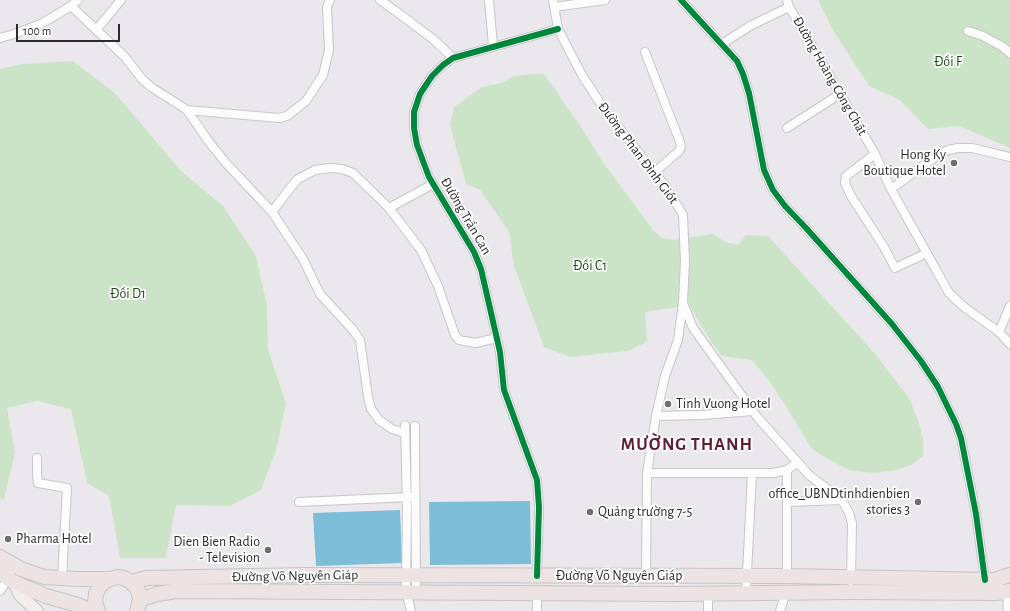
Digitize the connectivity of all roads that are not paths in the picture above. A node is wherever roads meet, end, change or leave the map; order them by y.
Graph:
1 (78, 0) edge
2 (121, 0) edge
3 (330, 0) edge
4 (380, 0) edge
5 (489, 0) edge
6 (605, 0) edge
7 (681, 0) edge
8 (553, 3) edge
9 (788, 4) edge
10 (71, 6) junction
11 (97, 29) junction
12 (558, 29) junction
13 (968, 31) dead end
14 (0, 38) edge
15 (722, 44) junction
16 (493, 46) junction
17 (645, 52) dead end
18 (1010, 53) edge
19 (453, 58) junction
20 (840, 94) junction
21 (187, 110) junction
22 (787, 128) dead end
23 (875, 154) junction
24 (1010, 158) edge
25 (655, 172) junction
26 (433, 184) junction
27 (891, 189) junction
28 (389, 208) junction
29 (272, 212) junction
30 (927, 253) junction
31 (683, 303) junction
32 (1010, 306) edge
33 (999, 332) junction
34 (497, 338) junction
35 (1010, 344) edge
36 (753, 411) junction
37 (656, 416) junction
38 (415, 426) dead end
39 (37, 458) dead end
40 (798, 462) junction
41 (787, 470) junction
42 (647, 473) junction
43 (752, 473) junction
44 (406, 497) junction
45 (416, 497) junction
46 (842, 500) junction
47 (299, 502) dead end
48 (787, 502) junction
49 (0, 557) edge
50 (16, 566) junction
51 (411, 575) junction
52 (1010, 575) edge
53 (537, 576) junction
54 (646, 576) junction
55 (746, 576) junction
56 (787, 576) junction
57 (852, 577) junction
58 (7, 578) edge
59 (62, 578) junction
60 (110, 579) junction
61 (985, 580) junction
62 (131, 582) junction
63 (911, 585) junction
64 (0, 591) edge
65 (411, 591) junction
66 (1008, 591) edge
67 (786, 592) junction
68 (851, 592) junction
69 (537, 593) junction
70 (708, 593) junction
71 (746, 593) junction
72 (139, 606) edge
73 (37, 611) edge
74 (90, 611) edge
75 (98, 611) edge
76 (537, 611) edge
77 (708, 611) edge
78 (780, 611) edge
79 (1008, 611) edge

1 - 10 street
2 - 11 street
3 - 21 street
4 - 19 street
5 - 16 street
6 - 8 street
7 - 15 street
8 - 12 street, Đường Phan Đình Giót
9 - 15 street
9 - 20 street, Đường Hoàng Công Chất
10 - 11 street
10 - 14 street
11 - 21 street
12 - 16 street, Đường Trần Can
12 - 25 street, Đường Phan Đình Giót
13 - 18 street
15 - 61 street
16 - 19 street, Đường Trần Can
17 - 25 street
19 - 26 street, Đường Trần Can
20 - 22 street
20 - 23 street, Đường Hoàng Công Chất
21 - 29 street
23 - 27 street, Đường Hoàng Công Chất
23 - 30 street
24 - 27 street
25 - 31 street, Đường Phan Đình Giót
26 - 28 street
26 - 34 street, Đường Trần Can
27 - 30 street, Đường Hoàng Công Chất
28 - 29 street
28 - 34 street
29 - 44 street
30 - 33 street, Đường Hoàng Công Chất
31 - 36 street
31 - 37 street, Đường Phan Đình Giót
32 - 33 street
33 - 35 street, Đường Hoàng Công Chất
34 - 53 street, Đường Trần Can
36 - 37 street
36 - 40 street
37 - 42 street, Đường Phan Đình Giót
38 - 45 street
39 - 59 street
40 - 41 street
40 - 46 street
41 - 43 street
41 - 48 street
42 - 43 street
42 - 54 street, Đường Phan Đình Giót
43 - 55 street
44 - 45 street
44 - 47 street
44 - 51 street
45 - 51 street
46 - 48 street
46 - 57 street
48 - 56 street
49 - 50 highway
50 - 58 street
50 - 59 highway
51 - 53 highway, Đường Võ Nguyên Giáp
51 - 62 highway, Đường Võ Nguyên Giáp
51 - 65 street
52 - 61 highway, Đường Võ Nguyên Giáp
53 - 54 highway, Đường Võ Nguyên Giáp
53 - 69 highway
54 - 55 highway, Đường Võ Nguyên Giáp
55 - 56 highway, Đường Võ Nguyên Giáp
55 - 71 street
56 - 57 highway, Đường Võ Nguyên Giáp
56 - 67 highway
57 - 63 highway, Đường Võ Nguyên Giáp
57 - 68 street
58 - 64 street
58 - 73 main road
58 - 74 highway
59 - 60 highway
60 - 62 highway
60 - 75 highway
61 - 63 highway, Đường Võ Nguyên Giáp
62 - 72 highway
63 - 66 highway, Đường Võ Nguyên Giáp
63 - 68 highway, Đường Võ Nguyên Giáp
65 - 69 highway, Đường Võ Nguyên Giáp
65 - 72 highway, Đường Võ Nguyên Giáp
66 - 79 street
67 - 68 highway, Đường Võ Nguyên Giáp
67 - 71 highway, Đường Võ Nguyên Giáp
67 - 78 street
69 - 70 highway, Đường Võ Nguyên Giáp
69 - 76 street
70 - 71 highway, Đường Võ Nguyên Giáp
70 - 77 street

